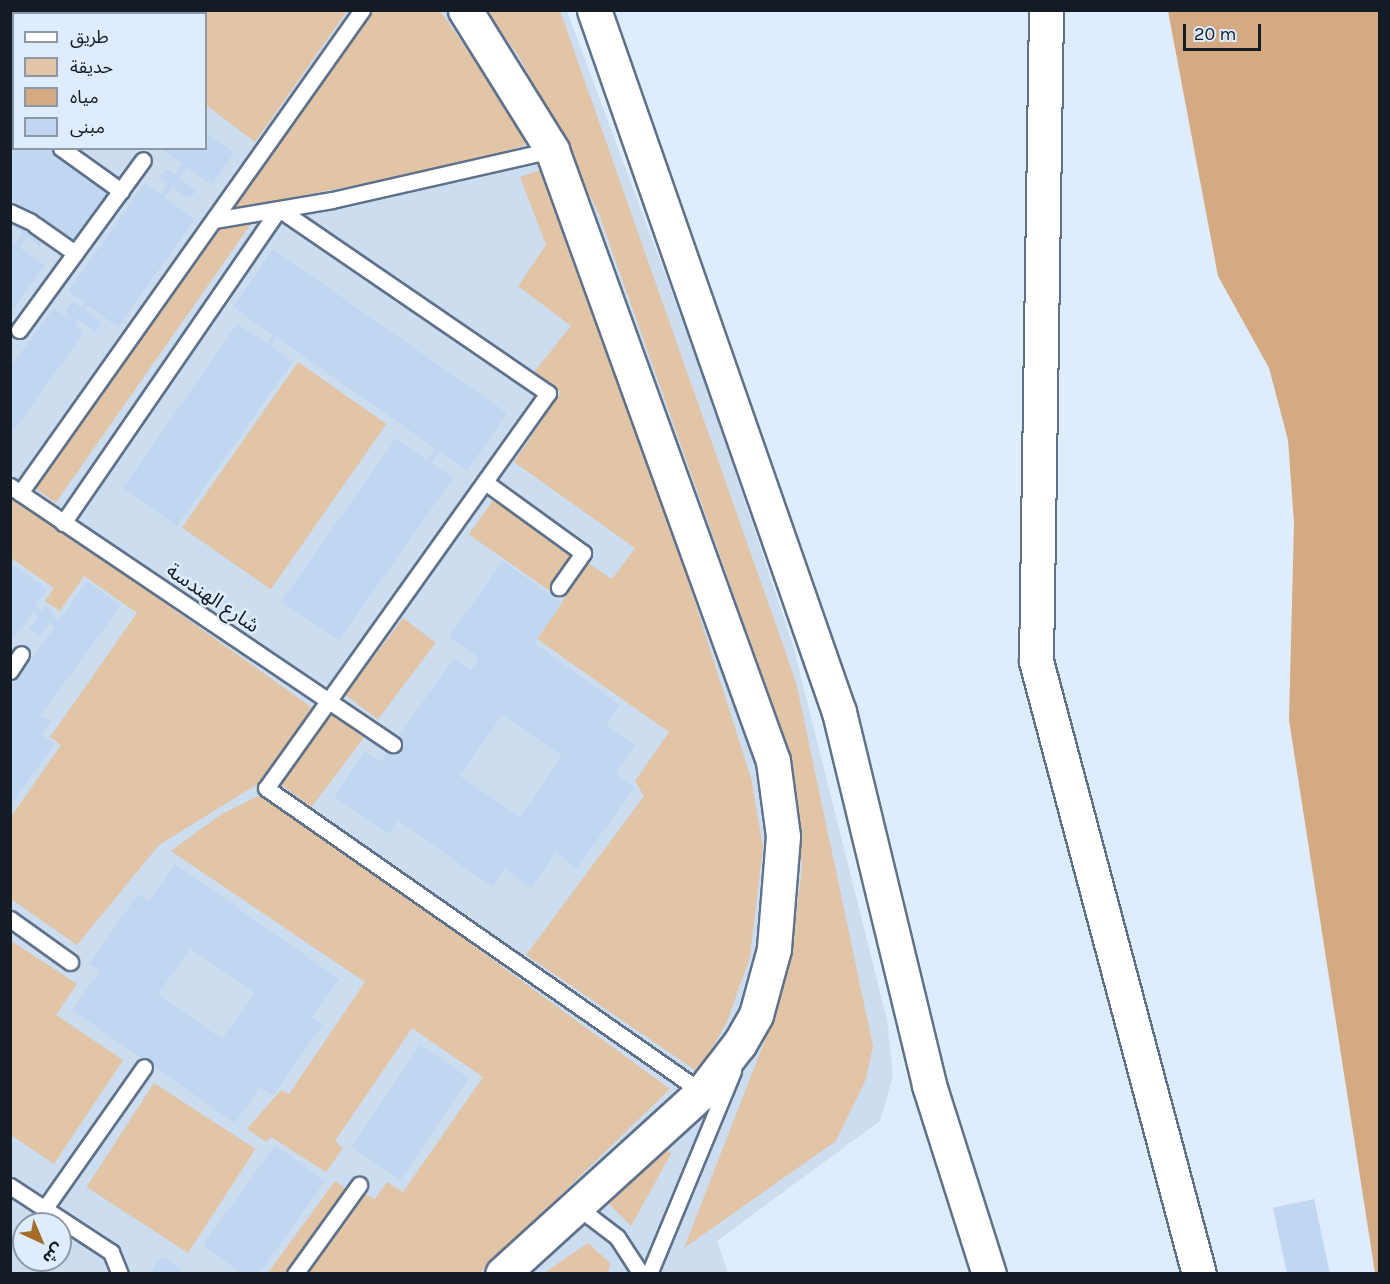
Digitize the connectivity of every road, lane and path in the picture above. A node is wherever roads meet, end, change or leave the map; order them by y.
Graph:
1 (362, 10) edge
2 (465, 10) edge
3 (594, 10) edge
4 (1046, 10) edge
5 (64, 150) edge
6 (552, 150) junction
7 (143, 160) dead end
8 (121, 191) junction
9 (279, 209) junction
10 (10, 212) edge
11 (214, 220) junction
12 (75, 253) junction
13 (19, 330) dead end
14 (484, 482) junction
15 (15, 490) edge
16 (63, 523) junction
17 (559, 587) dead end
18 (21, 654) dead end
19 (10, 670) edge
20 (328, 701) junction
21 (393, 744) dead end
22 (10, 919) edge
23 (70, 962) dead end
24 (756, 1015) junction
25 (144, 1066) dead end
26 (702, 1092) junction
27 (359, 1185) dead end
28 (10, 1186) edge
29 (575, 1205) junction
30 (45, 1208) junction
31 (120, 1274) edge
32 (295, 1274) edge
33 (502, 1274) edge
34 (640, 1274) edge
35 (648, 1274) edge
36 (989, 1274) edge
37 (1199, 1274) edge

1 - 11 lane
2 - 6 street
3 - 36 street
4 - 37 street
5 - 8 lane
6 - 9 lane
6 - 24 street
7 - 8 lane
8 - 12 lane
9 - 11 lane
9 - 14 lane
9 - 16 lane
10 - 12 lane
11 - 15 lane
12 - 13 lane
14 - 17 lane
14 - 20 lane
15 - 16 lane, شارع الهندسة
16 - 20 lane, شارع الهندسة
18 - 19 lane
20 - 21 lane, شارع الهندسة
20 - 26 lane
22 - 23 lane
24 - 26 street
24 - 35 lane
25 - 30 lane
26 - 29 street
27 - 32 lane
28 - 30 lane
29 - 33 street
29 - 34 lane
30 - 31 lane

